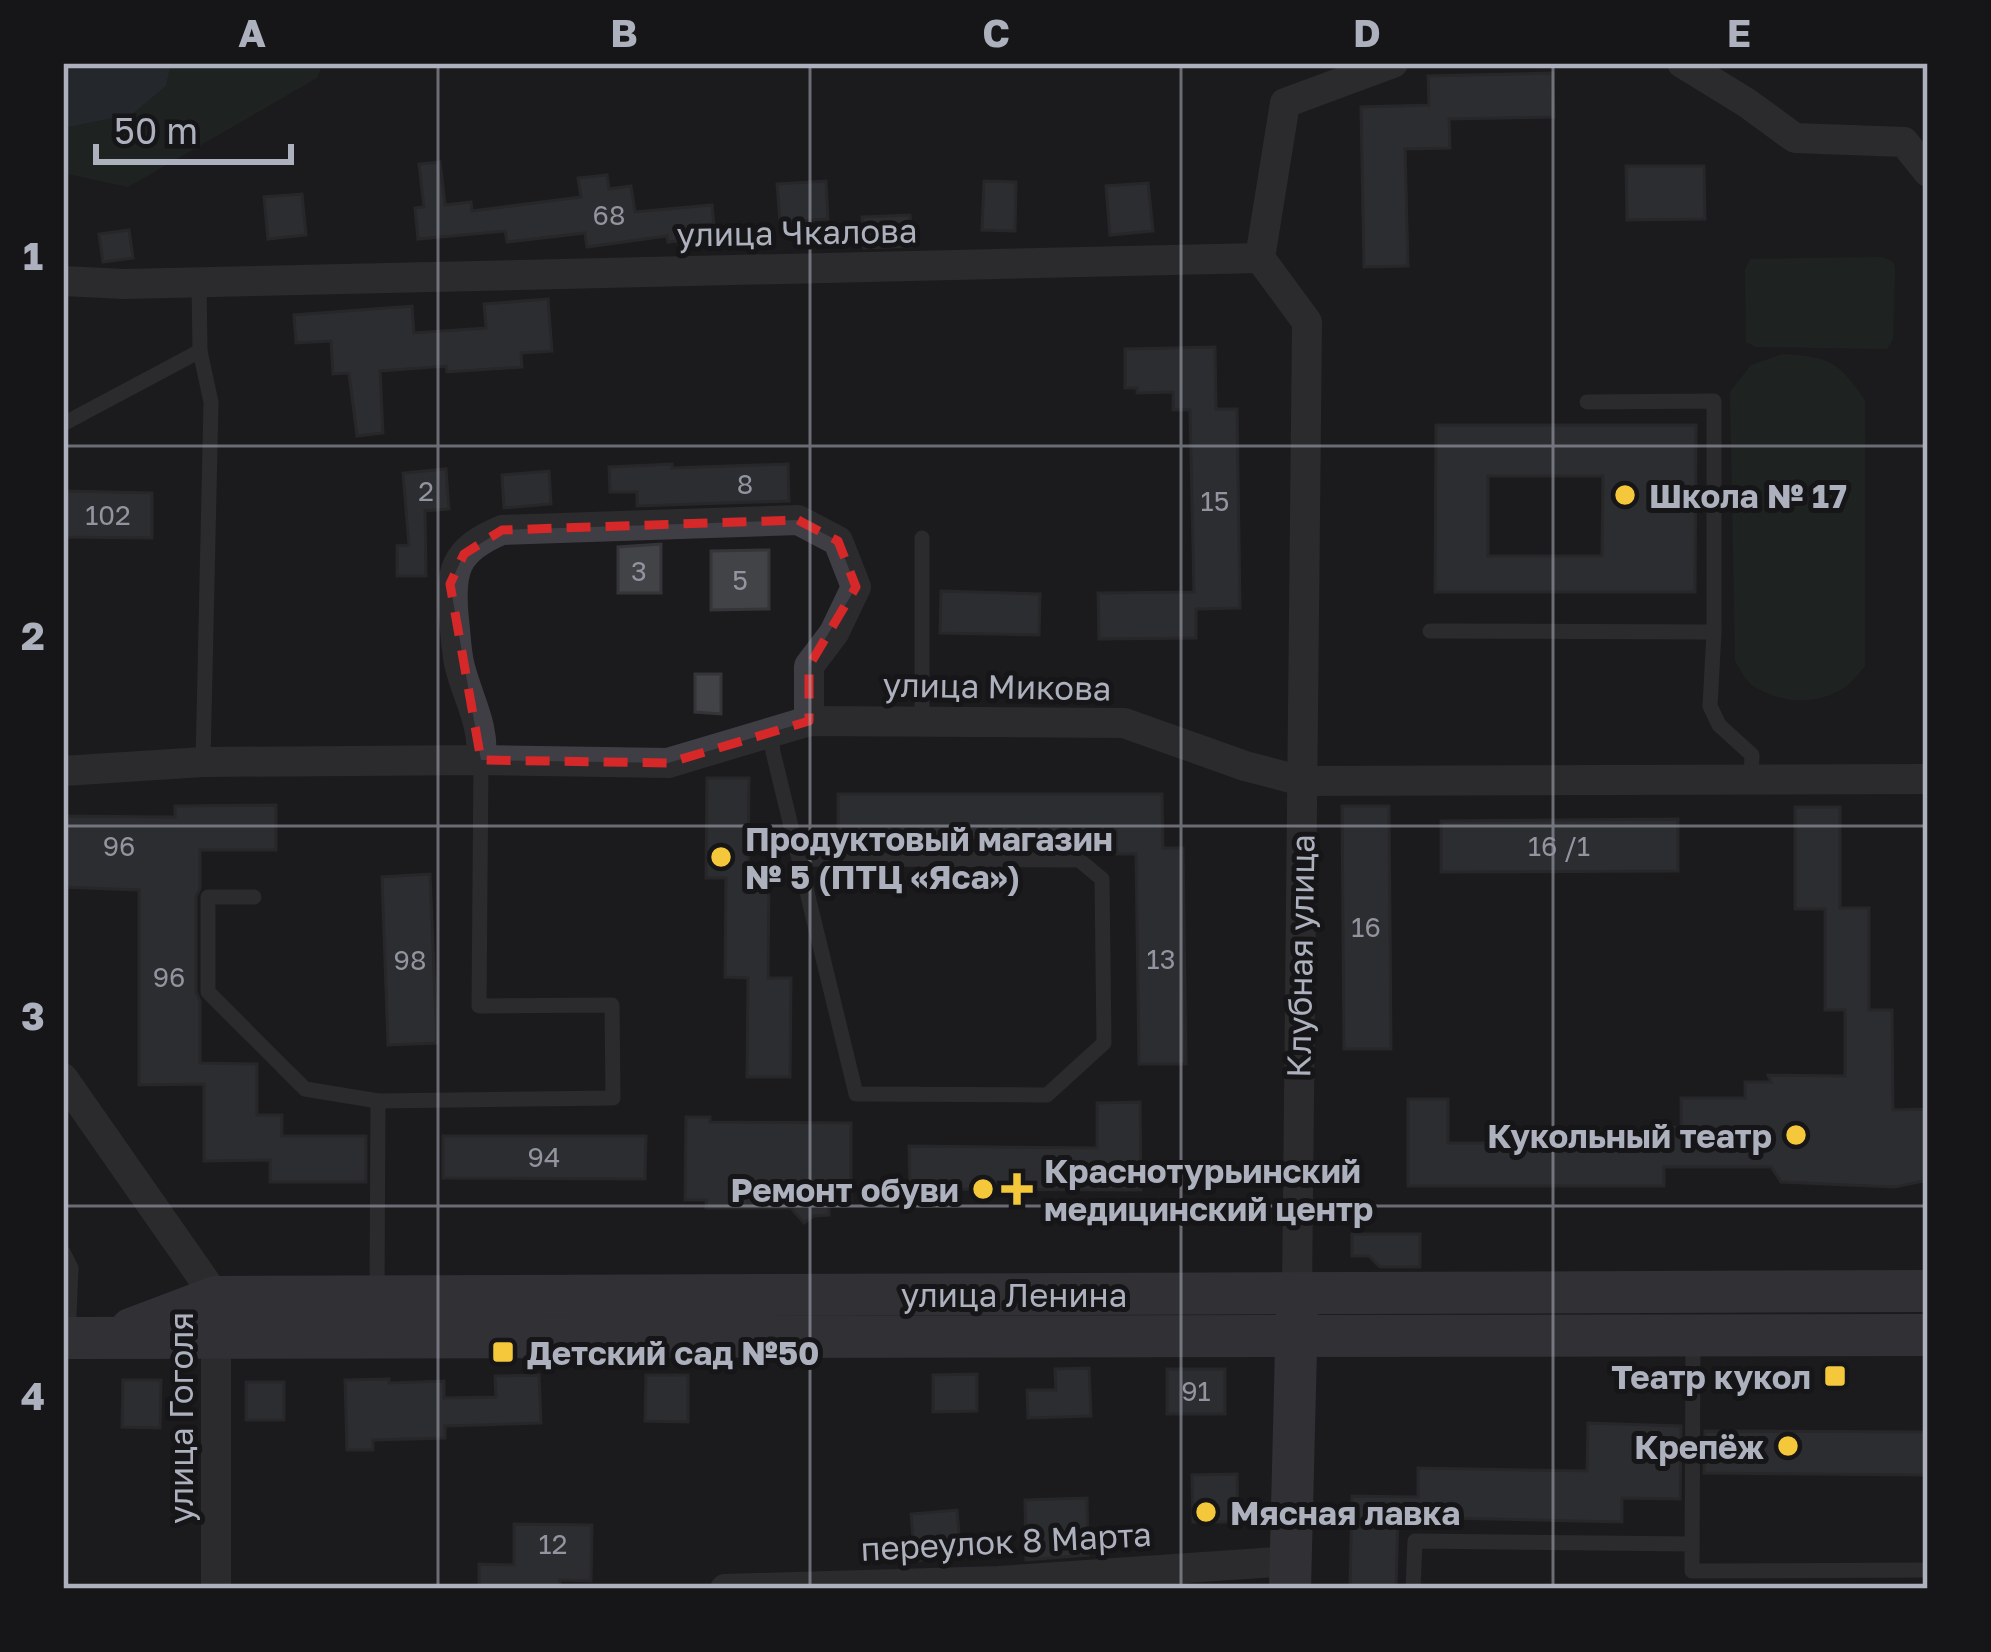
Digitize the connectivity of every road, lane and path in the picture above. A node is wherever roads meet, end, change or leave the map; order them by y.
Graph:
1 (1393, 63) edge
2 (1682, 63) edge
3 (1928, 172) edge
4 (1260, 258) junction
5 (63, 280) edge
6 (199, 281) junction
7 (200, 350) junction
8 (1586, 402) dead end
9 (63, 424) edge
10 (922, 538) dead end
11 (1430, 632) dead end
12 (1714, 632) junction
13 (809, 721) junction
14 (922, 721) junction
15 (770, 732) junction
16 (481, 760) junction
17 (203, 762) junction
18 (63, 771) edge
19 (1750, 779) junction
20 (1928, 779) edge
21 (1302, 782) junction
22 (800, 860) junction
23 (254, 897) dead end
24 (63, 1078) edge
25 (378, 1100) junction
26 (63, 1252) edge
27 (1928, 1291) edge
28 (1297, 1293) junction
29 (377, 1296) junction
30 (216, 1317) junction
31 (1928, 1334) edge
32 (1296, 1336) junction
33 (1693, 1336) junction
34 (79, 1338) edge
35 (1692, 1544) junction
36 (1928, 1570) edge
37 (1290, 1575) edge
38 (216, 1589) edge
39 (725, 1589) edge
40 (1413, 1589) edge

1 - 4 street
2 - 3 street
4 - 6 street, улица Чкалова
4 - 21 street, Клубная улица
5 - 6 street, улица Чкалова
6 - 7 lane
7 - 9 lane
7 - 17 lane
8 - 12 lane
10 - 14 lane
11 - 12 lane
12 - 19 lane
13 - 14 street, улица Микова
13 - 15 street, улица Микова
13 - 16 street
14 - 21 street, улица Микова
15 - 16 street, улица Микова
15 - 22 lane
16 - 17 street, улица Микова
16 - 25 lane
17 - 18 street, улица Микова
19 - 20 street, улица Микова
19 - 21 street, улица Микова
21 - 28 street, Клубная улица
22 - 22 lane
23 - 25 lane
24 - 30 street, улица Гоголя
25 - 29 lane
26 - 34 lane
27 - 28 main road, улица Ленина
28 - 29 main road, улица Ленина
28 - 32 main road, Клубная улица
29 - 30 main road, улица Ленина
30 - 32 main road, улица Ленина
30 - 34 main road, улица Ленина
30 - 38 street, улица Гоголя
31 - 33 main road, улица Ленина
32 - 33 main road, улица Ленина
32 - 37 main road, Клубная улица
33 - 35 lane
35 - 36 lane
35 - 40 lane
37 - 39 street, переулок 8 Марта

